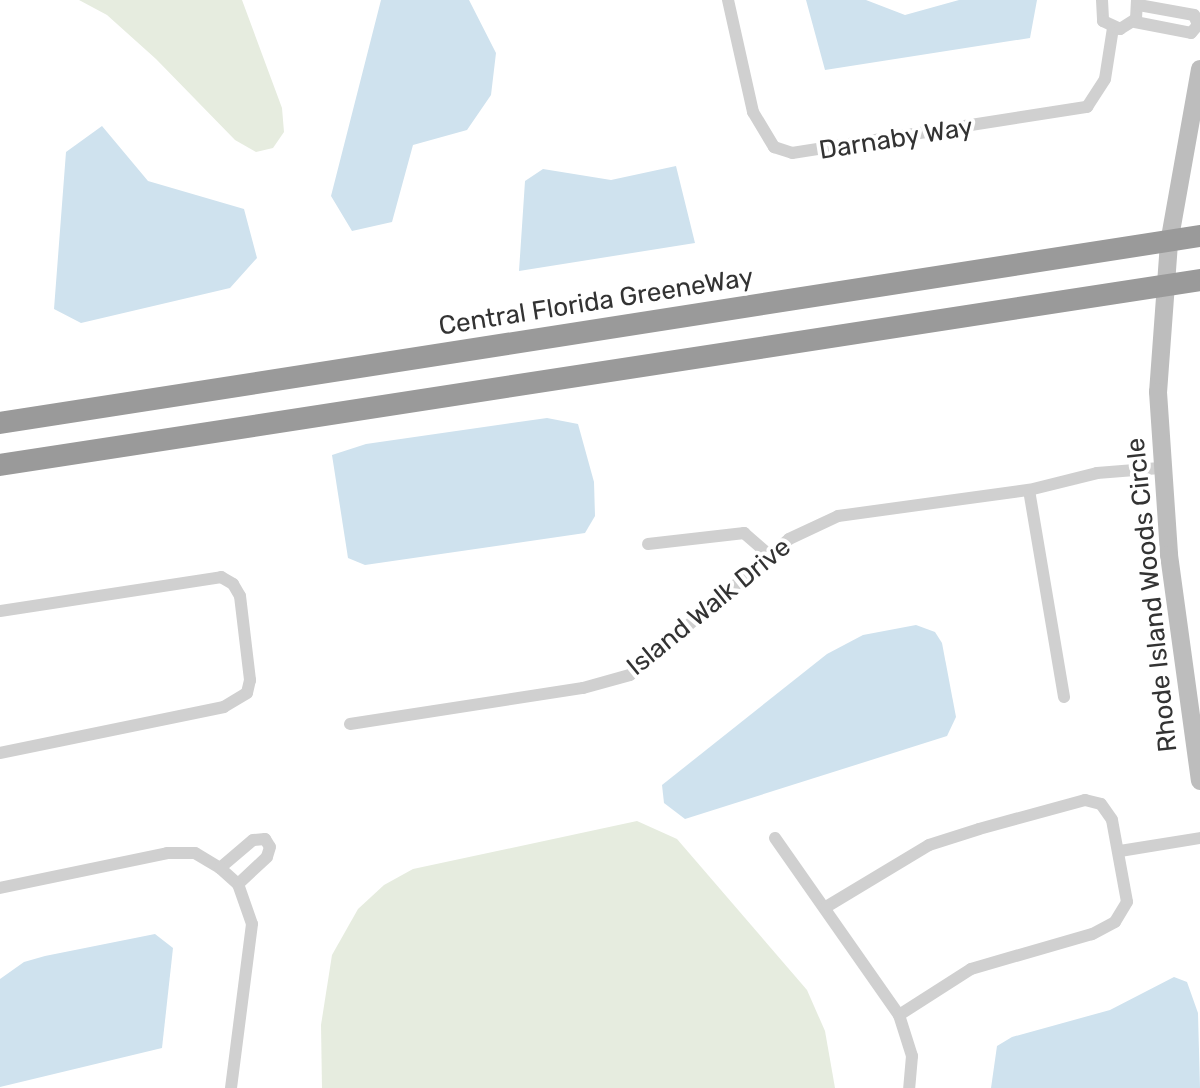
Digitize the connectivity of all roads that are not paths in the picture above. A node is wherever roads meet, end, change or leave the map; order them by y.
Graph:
1 (728, 0) edge
2 (1102, 0) edge
3 (1138, 2) edge
4 (1135, 22) junction
5 (1199, 25) edge
6 (1113, 28) junction
7 (1200, 69) edge
8 (1197, 237) edge
9 (1195, 280) edge
10 (0, 423) edge
11 (0, 465) edge
12 (1160, 468) junction
13 (1029, 490) junction
14 (648, 544) dead end
15 (770, 556) junction
16 (0, 611) edge
17 (1064, 697) dead end
18 (350, 724) dead end
19 (0, 753) edge
20 (1200, 781) edge
21 (775, 838) dead end
22 (1200, 838) edge
23 (1120, 851) junction
24 (220, 868) junction
25 (238, 884) junction
26 (0, 888) edge
27 (826, 907) junction
28 (899, 1015) junction
29 (231, 1088) edge
30 (909, 1088) edge

1 - 6 street, Darnaby Way
2 - 6 street
3 - 4 street
3 - 5 street
4 - 5 street
4 - 6 street
7 - 12 street, Rhode Island Woods Circle
8 - 10 highway, Central Florida GreeneWay
9 - 11 highway
12 - 13 street, Island Walk Drive
12 - 20 street, Rhode Island Woods Circle
13 - 15 street, Island Walk Drive
13 - 17 street
14 - 15 street
15 - 18 street, Island Walk Drive
16 - 19 street
21 - 27 street
22 - 23 street
23 - 27 street
23 - 28 street
24 - 25 street
24 - 25 street
24 - 26 street
25 - 29 street
27 - 28 street
28 - 30 street

